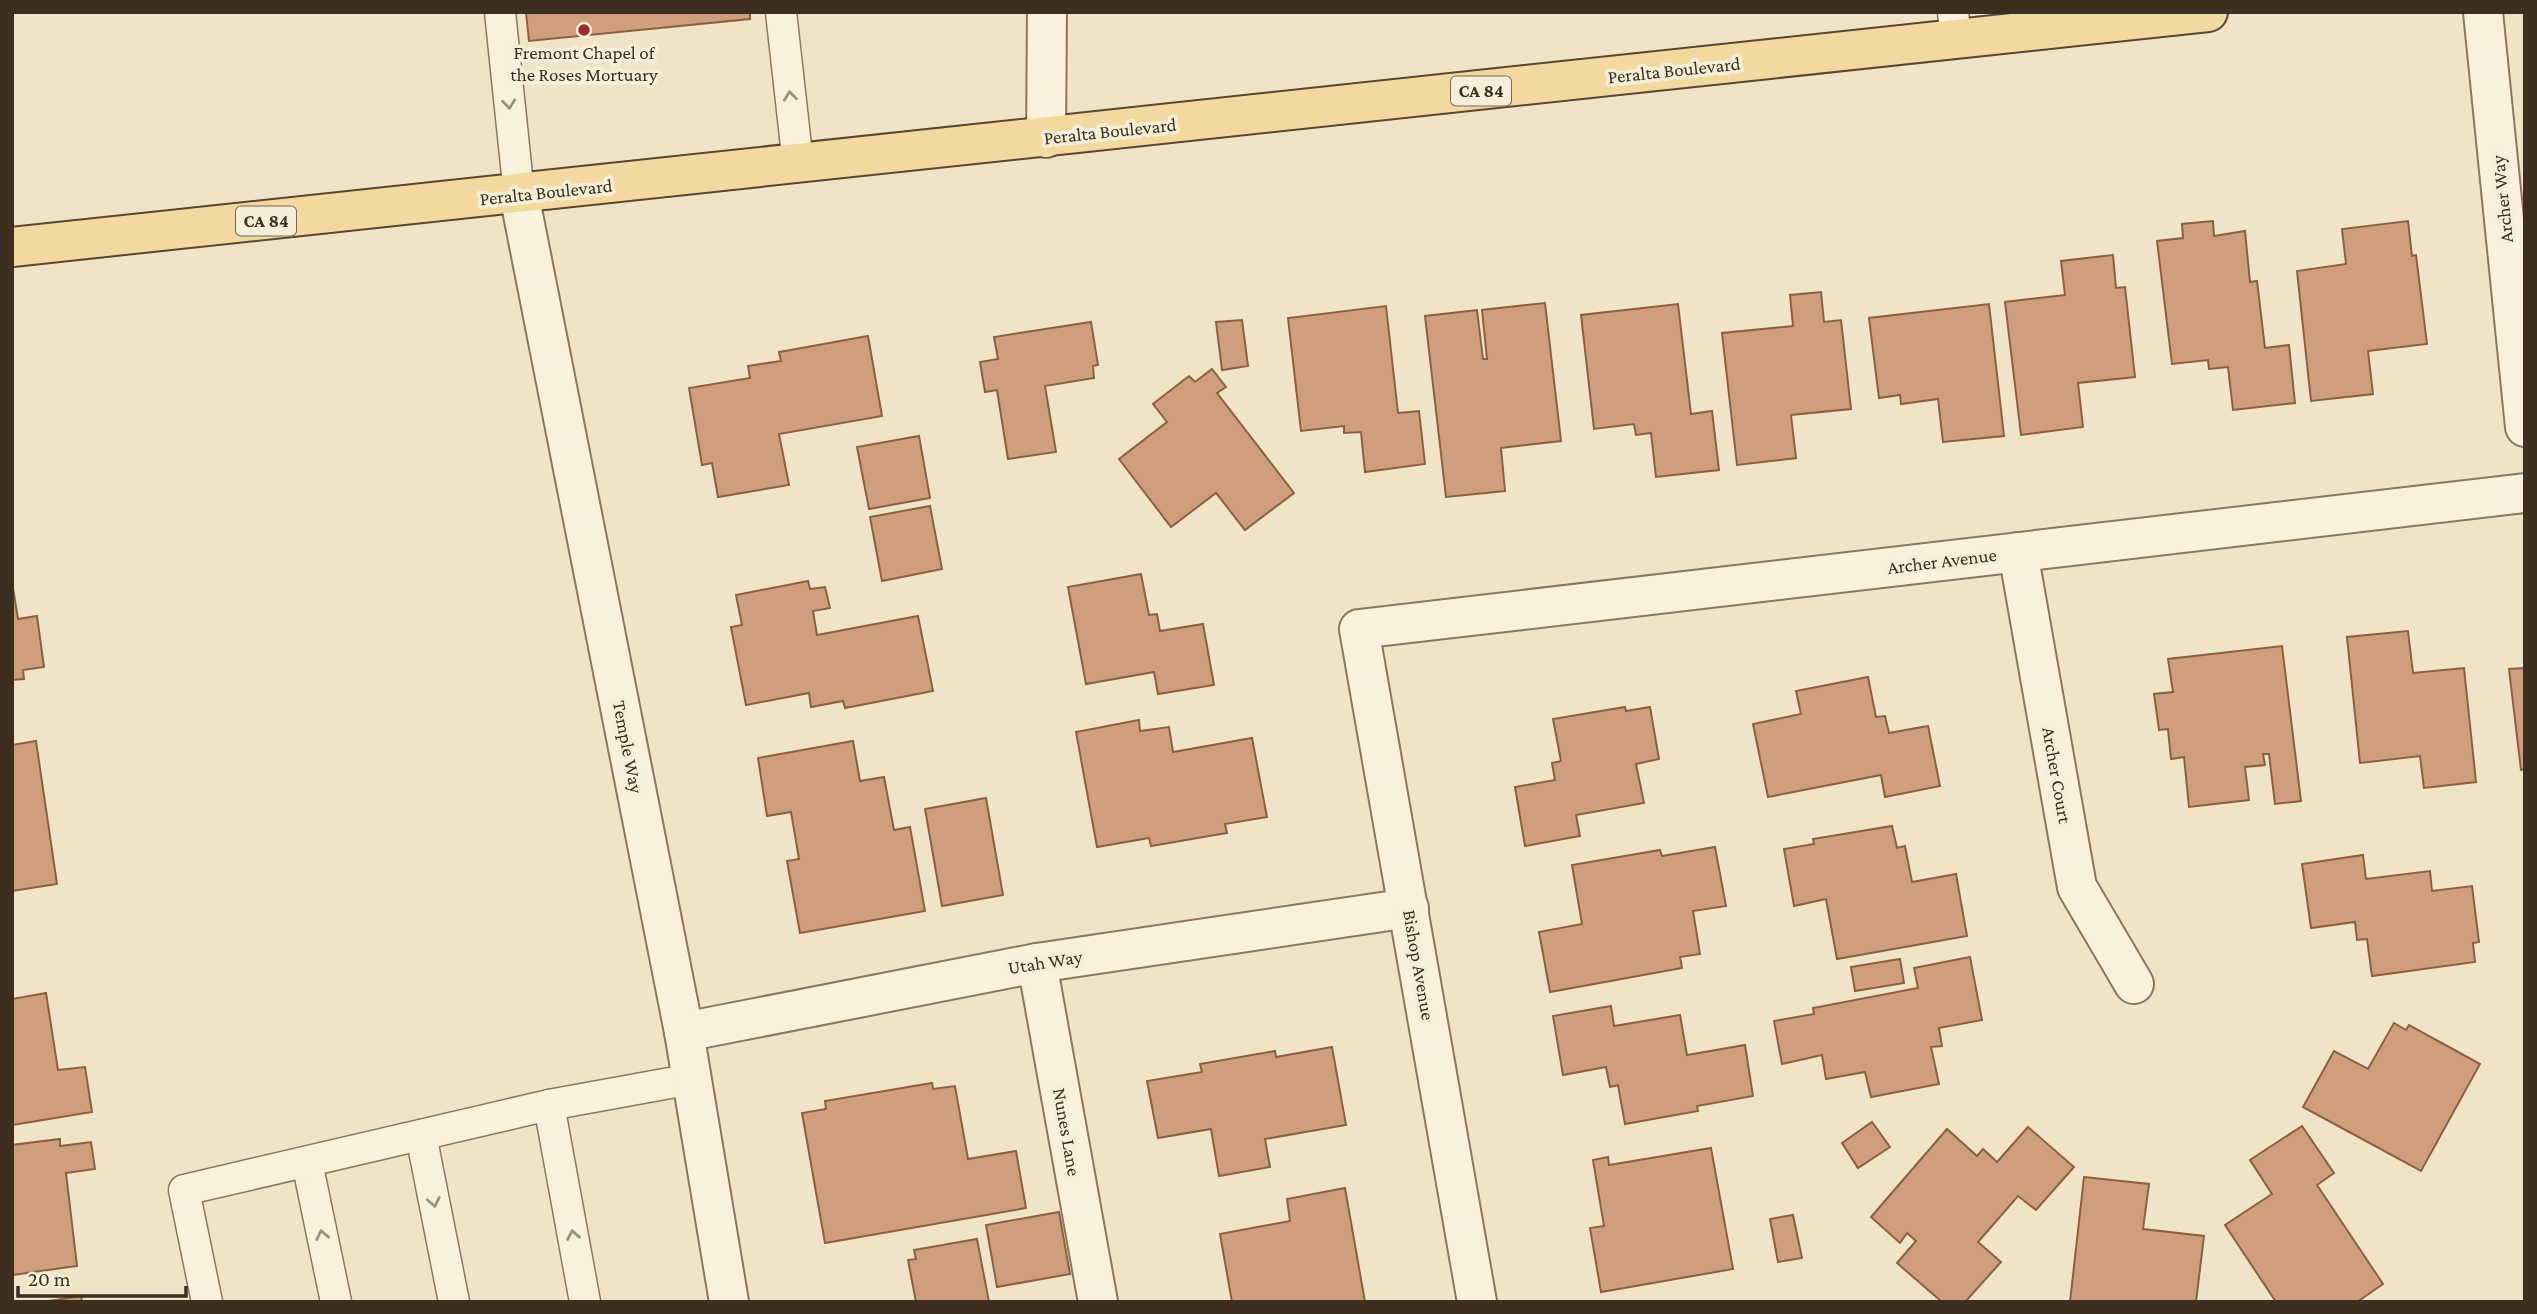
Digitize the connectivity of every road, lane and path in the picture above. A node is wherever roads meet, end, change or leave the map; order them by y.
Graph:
1 (500, 12) edge
2 (781, 12) edge
3 (1047, 12) edge
4 (2208, 12) edge
5 (2483, 12) edge
6 (2083, 19) edge
7 (1955, 26) edge
8 (1046, 138) junction
9 (799, 164) junction
10 (519, 194) junction
11 (12, 247) edge
12 (2525, 427) edge
13 (2525, 493) edge
14 (2018, 552) junction
15 (1359, 629) joint
16 (1409, 908) junction
17 (1037, 963) junction
18 (2134, 984) dead end
19 (684, 1031) junction
20 (692, 1079) junction
21 (549, 1105) junction
22 (421, 1135) junction
23 (307, 1162) junction
24 (207, 1302) edge
25 (336, 1302) edge
26 (454, 1302) edge
27 (585, 1302) edge
28 (729, 1302) edge
29 (1098, 1302) edge
30 (1477, 1302) edge

1 -> 10 lane
9 -> 2 lane
3 - 8 street
4 - 6 main road, Peralta Boulevard / CA 84
5 - 12 street, Archer Way
6 - 7 main road, Peralta Boulevard / CA 84
7 - 8 main road, Peralta Boulevard / CA 84
8 - 9 main road, Peralta Boulevard / CA 84
9 - 10 main road, Peralta Boulevard / CA 84
10 - 11 main road, Peralta Boulevard / CA 84
10 - 19 street, Temple Way
13 - 14 street, Archer Avenue
14 - 15 street, Archer Avenue
14 - 18 street, Archer Court
15 - 16 street, Bishop Avenue
16 - 17 street, Utah Way
16 - 30 street, Bishop Avenue
17 - 19 street, Utah Way
17 - 29 street, Nunes Lane
19 - 20 street, Temple Way
20 - 21 lane
20 - 28 street, Temple Way
21 - 22 lane
27 -> 21 lane
22 - 23 lane
22 -> 26 lane
23 - 24 lane
25 -> 23 lane

